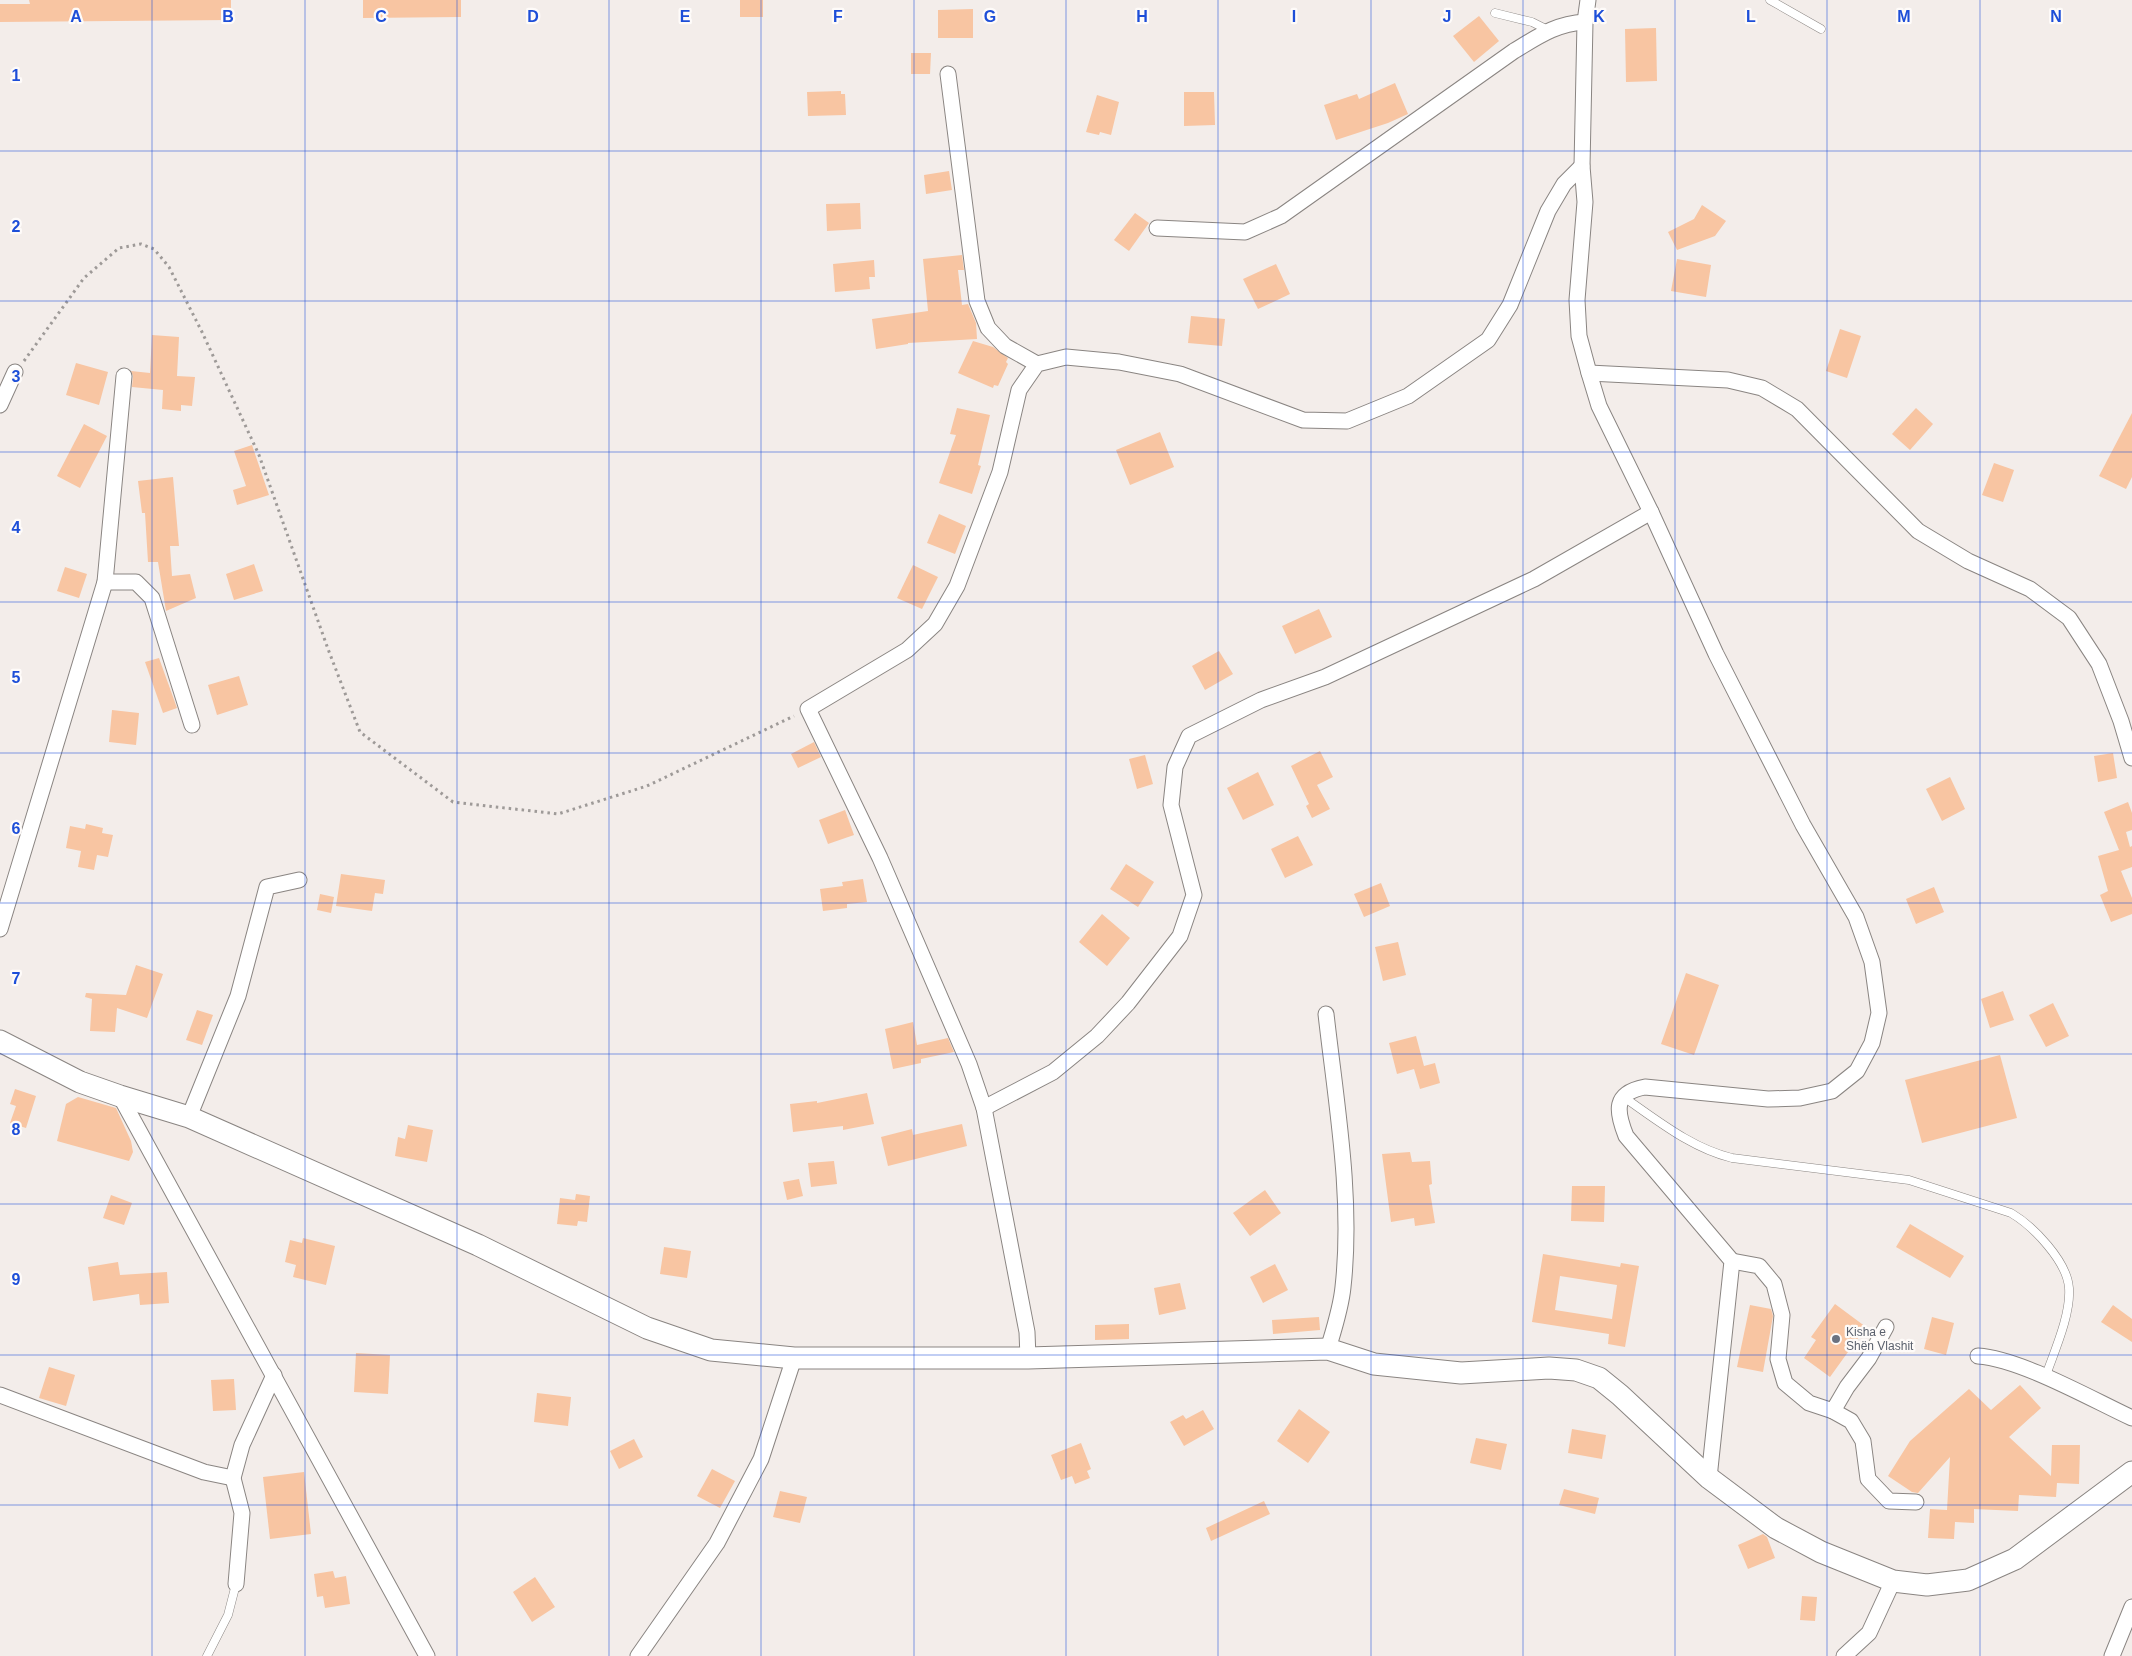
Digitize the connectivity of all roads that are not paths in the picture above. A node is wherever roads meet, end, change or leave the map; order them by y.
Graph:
1 (1588, 0) edge
2 (1770, 0) edge
3 (1495, 13) dead end
4 (1584, 22) junction
5 (1821, 28) dead end
6 (1548, 30) junction
7 (948, 74) dead end
8 (1582, 166) junction
9 (1157, 228) dead end
10 (1038, 364) junction
11 (16, 372) road end
12 (1589, 373) junction
13 (124, 376) dead end
14 (0, 405) edge
15 (1652, 512) junction
16 (105, 582) junction
17 (192, 725) dead end
18 (2132, 758) edge
19 (299, 880) dead end
20 (0, 929) edge
21 (1326, 1014) dead end
22 (0, 1041) edge
23 (120, 1096) junction
24 (1622, 1096) junction
25 (984, 1108) junction
26 (189, 1117) junction
27 (1732, 1261) junction
28 (1886, 1327) dead end
29 (1328, 1349) junction
30 (1978, 1356) dead end
31 (794, 1358) junction
32 (1028, 1358) junction
33 (274, 1375) junction
34 (2045, 1378) junction
35 (0, 1395) edge
36 (1833, 1411) junction
37 (2132, 1418) edge
38 (2132, 1472) edge
39 (233, 1478) junction
40 (1709, 1478) junction
41 (1916, 1502) dead end
42 (1893, 1580) junction
43 (236, 1584) joint
44 (2132, 1607) edge
45 (207, 1656) edge
46 (427, 1656) edge
47 (638, 1656) edge
48 (1844, 1656) edge
49 (2112, 1656) edge

1 - 4 street
2 - 5 lane
3 - 6 lane
4 - 6 street
4 - 8 street
6 - 9 street
7 - 10 street
8 - 10 street
8 - 12 street
10 - 25 street
11 - 14 street
12 - 15 street
12 - 18 street
13 - 16 street
15 - 24 street
15 - 25 street
16 - 17 street
16 - 20 street
19 - 26 street
21 - 29 street
22 - 23 street
23 - 26 street
23 - 33 street
24 - 27 street
24 - 34 lane
25 - 32 street
26 - 31 street
27 - 36 street
27 - 40 street
28 - 36 street
29 - 32 street
29 - 40 street
30 - 34 street
31 - 32 street
31 - 47 street
33 - 39 street
33 - 46 street
34 - 37 street
35 - 39 street
36 - 41 street
38 - 42 street
39 - 43 street
40 - 42 street
42 - 48 street
43 - 45 lane
44 - 49 street

